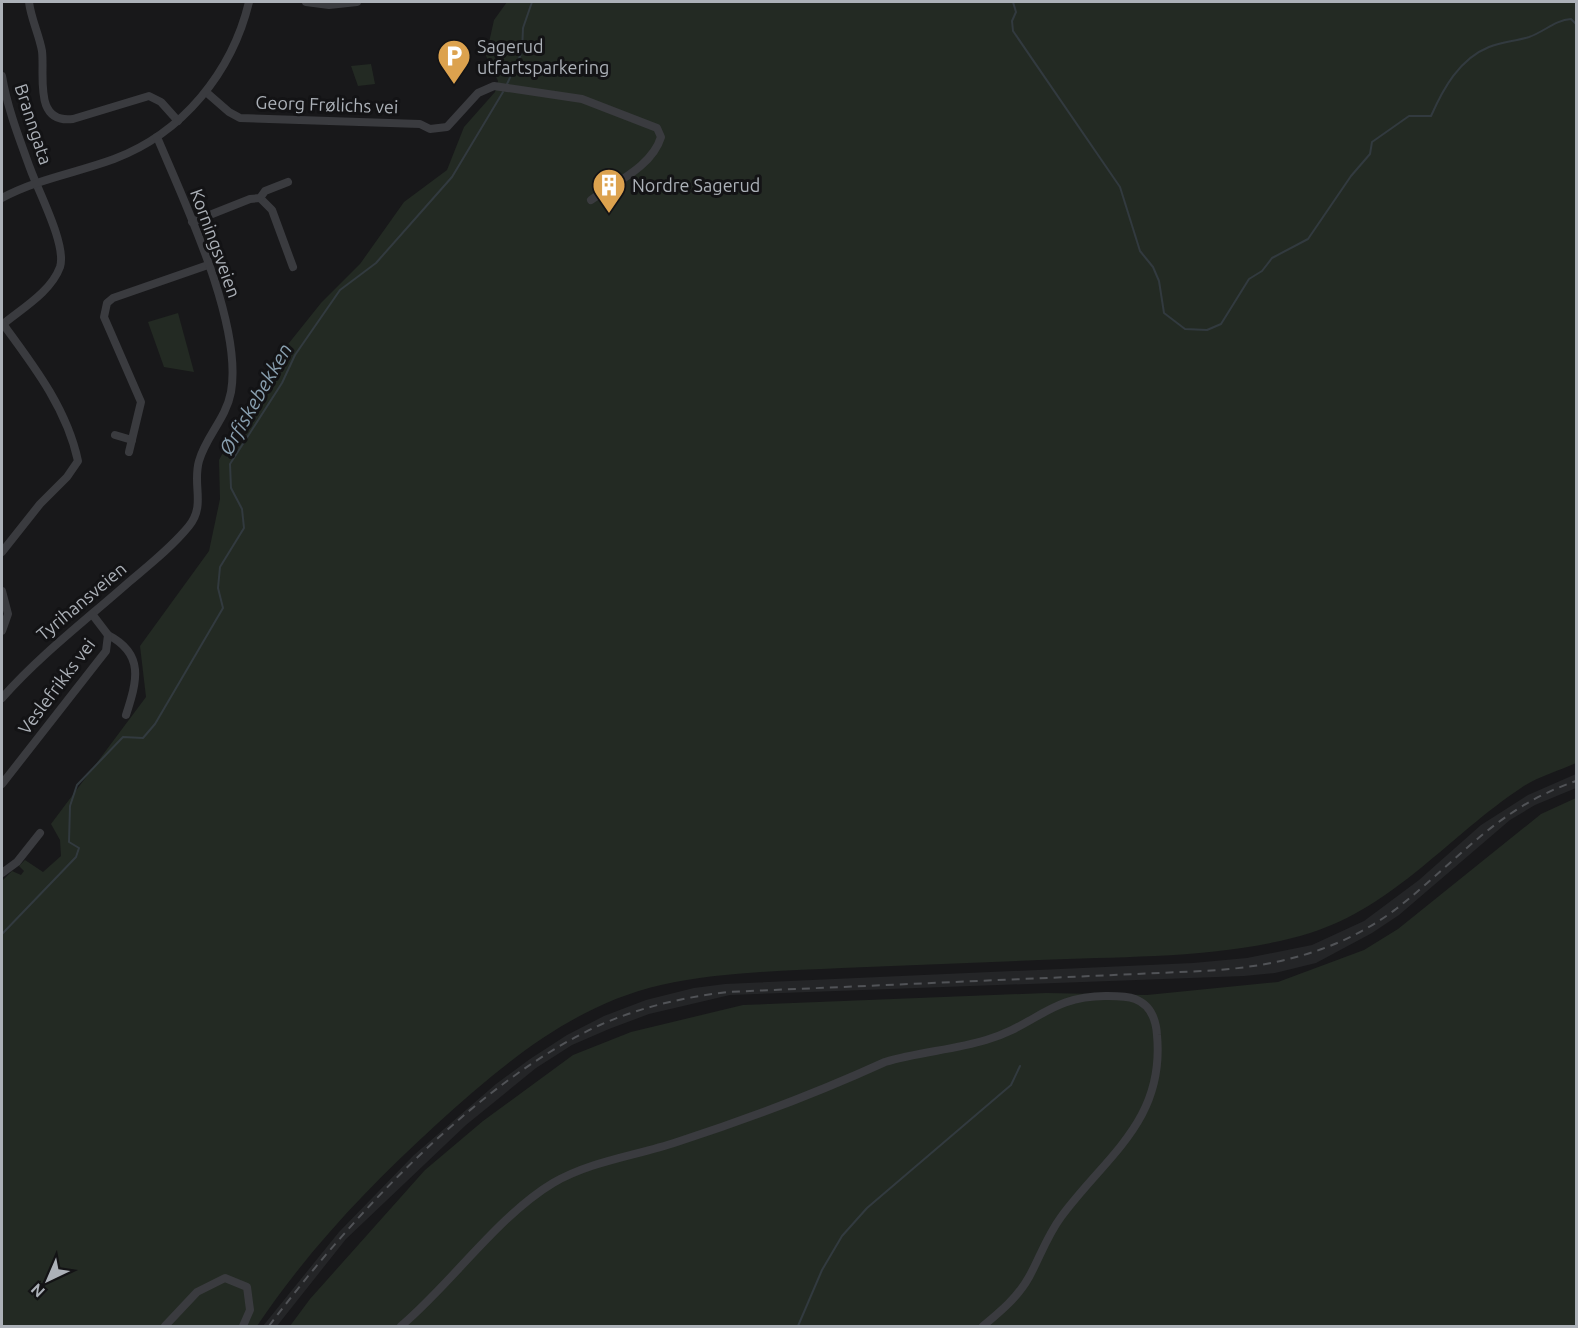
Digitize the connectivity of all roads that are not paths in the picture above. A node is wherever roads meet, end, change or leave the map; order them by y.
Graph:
1 (29, 2) edge
2 (249, 2) edge
3 (306, 2) edge
4 (357, 2) edge
5 (2, 76) edge
6 (206, 92) junction
7 (178, 121) junction
8 (157, 137) junction
9 (36, 182) junction
10 (288, 182) dead end
11 (2, 198) edge
12 (260, 198) junction
13 (591, 200) dead end
14 (192, 222) junction
15 (208, 265) junction
16 (293, 267) dead end
17 (2, 324) edge
18 (115, 435) dead end
19 (132, 440) junction
20 (129, 452) dead end
21 (185, 531) joint
22 (2, 552) edge
23 (2, 591) edge
24 (92, 614) junction
25 (2, 631) edge
26 (108, 635) junction
27 (2, 698) edge
28 (126, 715) dead end
29 (2, 784) edge
30 (40, 833) dead end
31 (2, 873) edge
32 (165, 1326) edge
33 (243, 1326) edge
34 (401, 1326) edge
35 (983, 1326) edge

1 - 7 street
2 - 6 street
3 - 4 street
5 - 9 street, Branngata
6 - 7 street
6 - 13 street, Georg Frølichs vei
7 - 8 street
8 - 9 street
8 - 14 street, Korningsveien
9 - 11 street
9 - 17 street, Branngata
10 - 12 street
12 - 14 street
12 - 16 street
14 - 15 street, Korningsveien
15 - 19 street
15 - 21 street, Korningsveien
17 - 22 street
18 - 19 street
19 - 20 street
21 - 24 street, Tyrihansveien
23 - 25 street
24 - 26 street, Veslefrikks vei
24 - 27 street, Tyrihansveien
26 - 28 street, Veslefrikks vei
26 - 29 street, Veslefrikks vei
30 - 31 street
32 - 33 street
34 - 35 street

